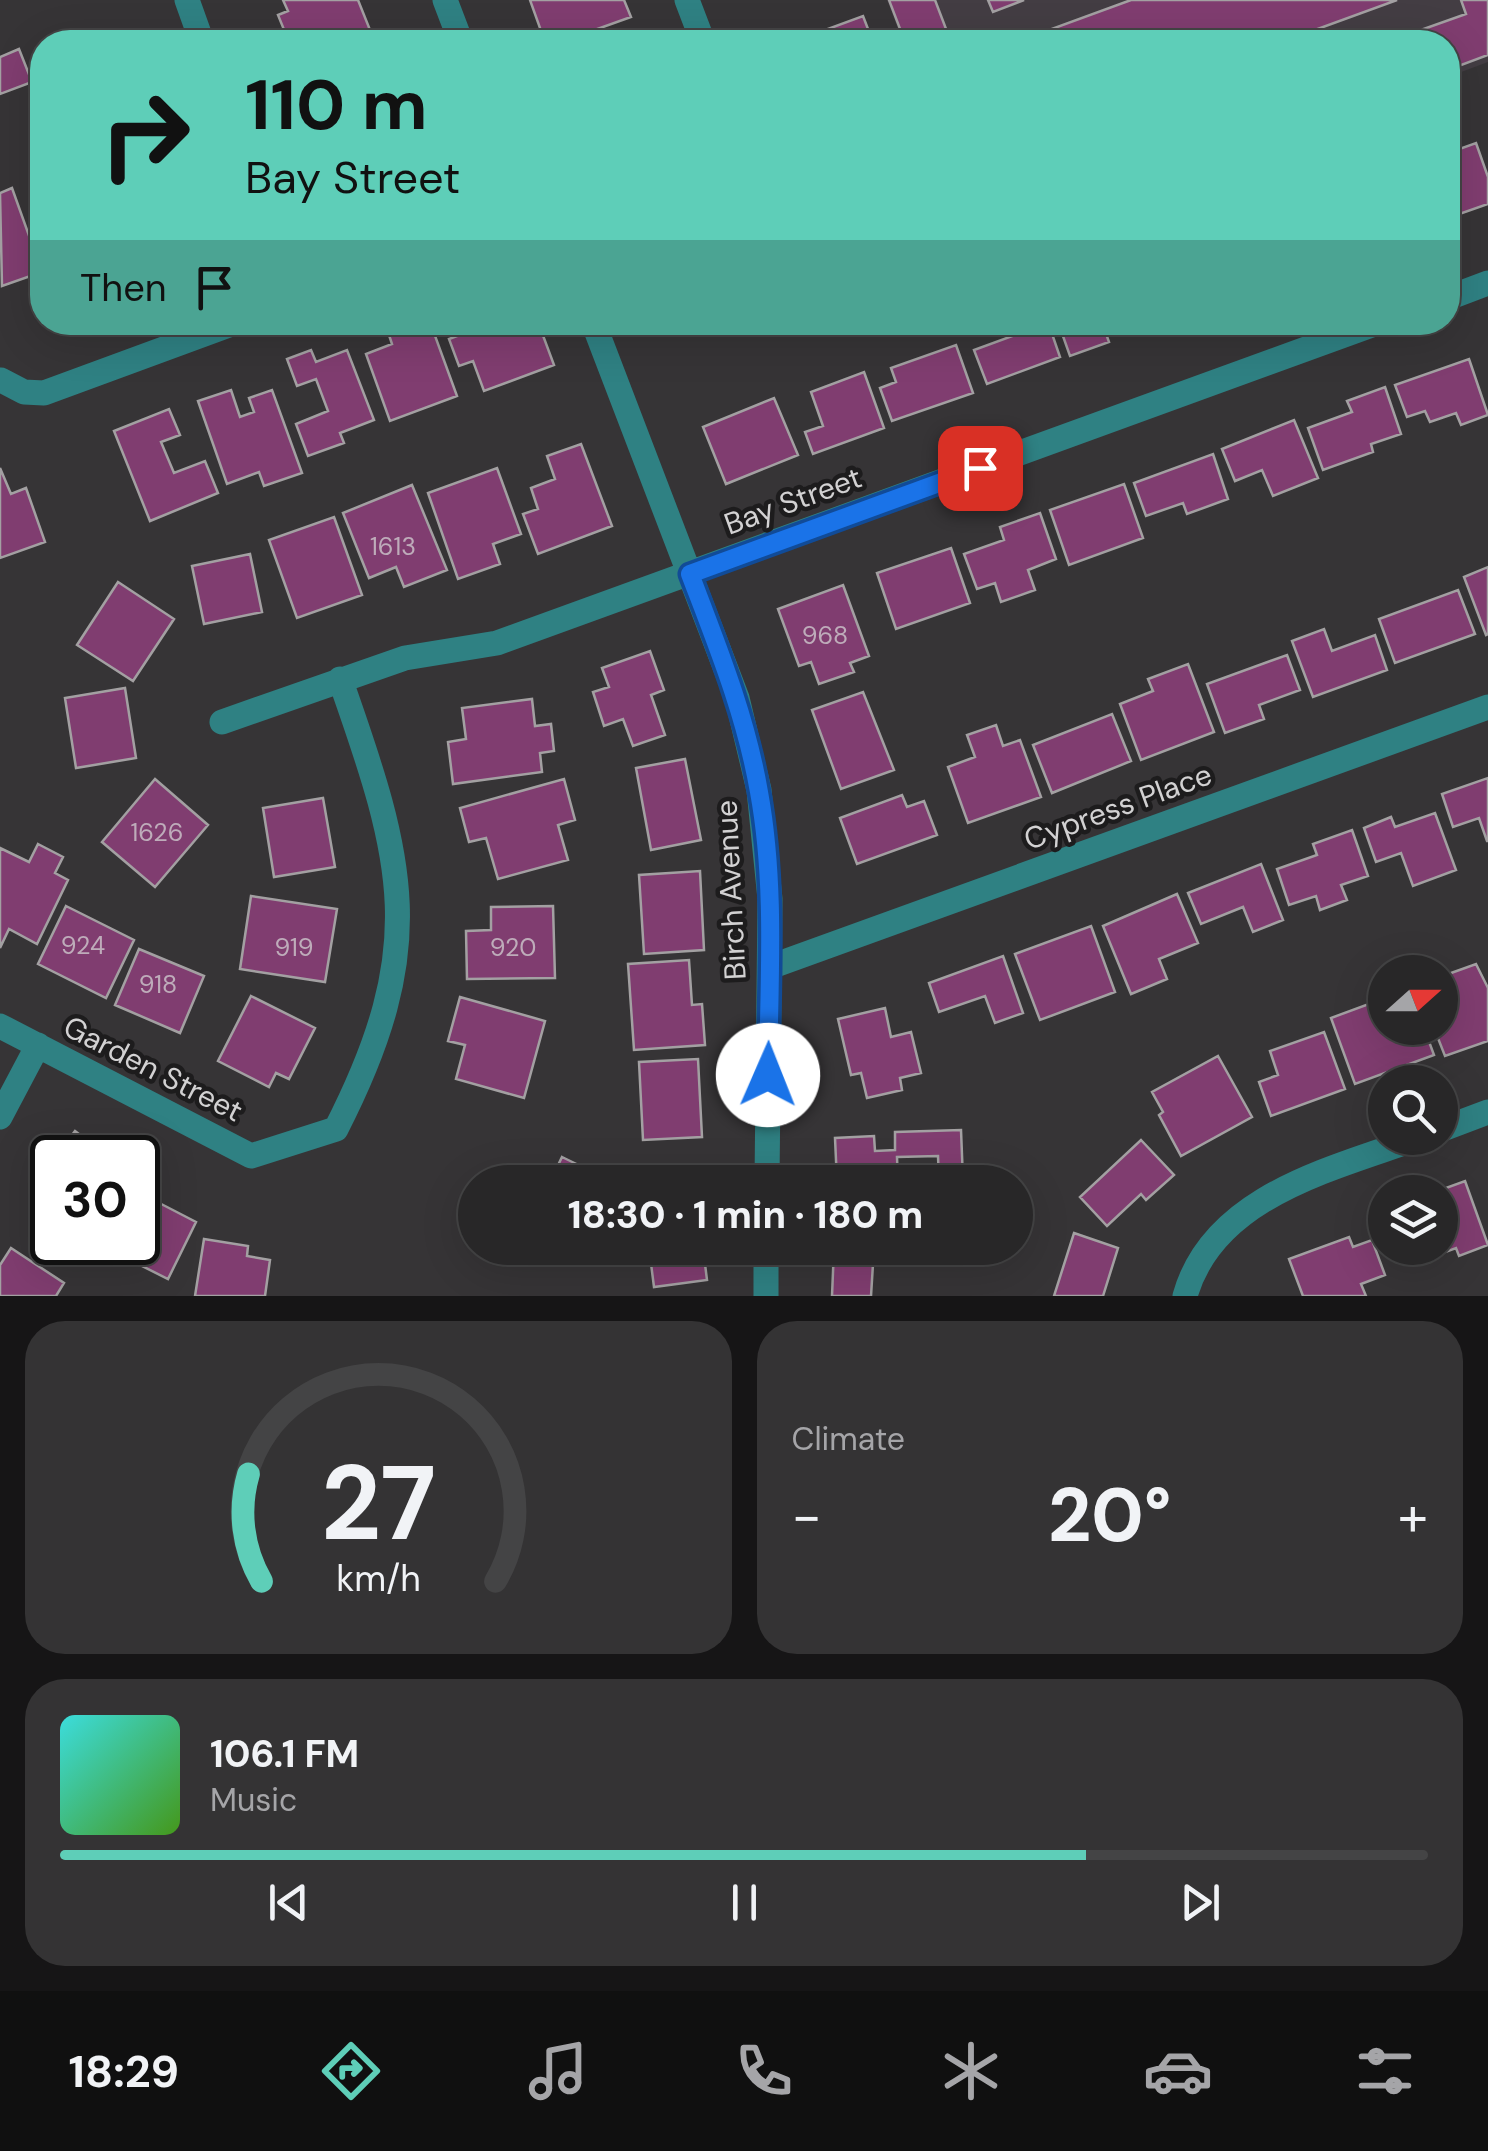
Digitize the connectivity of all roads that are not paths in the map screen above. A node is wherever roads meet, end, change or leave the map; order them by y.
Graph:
1 (187, 0) edge
2 (445, 0) edge
3 (687, 0) edge
4 (198, 30) edge
5 (456, 30) edge
6 (698, 30) edge
7 (1488, 283) edge
8 (1460, 294) edge
9 (202, 335) edge
10 (598, 335) edge
11 (1344, 335) edge
12 (1, 380) edge
13 (690, 574) junction
14 (340, 679) junction
15 (1488, 707) edge
16 (222, 722) dead end
17 (770, 968) junction
18 (0, 1026) edge
19 (38, 1045) junction
20 (1488, 1112) edge
21 (0, 1118) edge
22 (1458, 1123) edge
23 (1370, 1155) edge
24 (767, 1165) edge
25 (766, 1265) edge
26 (766, 1296) edge
27 (1184, 1296) edge

1 - 4 street
2 - 5 street
3 - 6 street
7 - 8 street
9 - 12 street
10 - 13 street, Birch Avenue
11 - 13 street, Bay Street
13 - 14 street, Bay Street
13 - 17 street, Birch Avenue
14 - 16 street, Bay Street
14 - 19 street, Garden Street
15 - 17 street, Cypress Place
17 - 24 street, Birch Avenue
18 - 19 street, Garden Street
19 - 21 street
20 - 22 street
23 - 27 street
25 - 26 street

